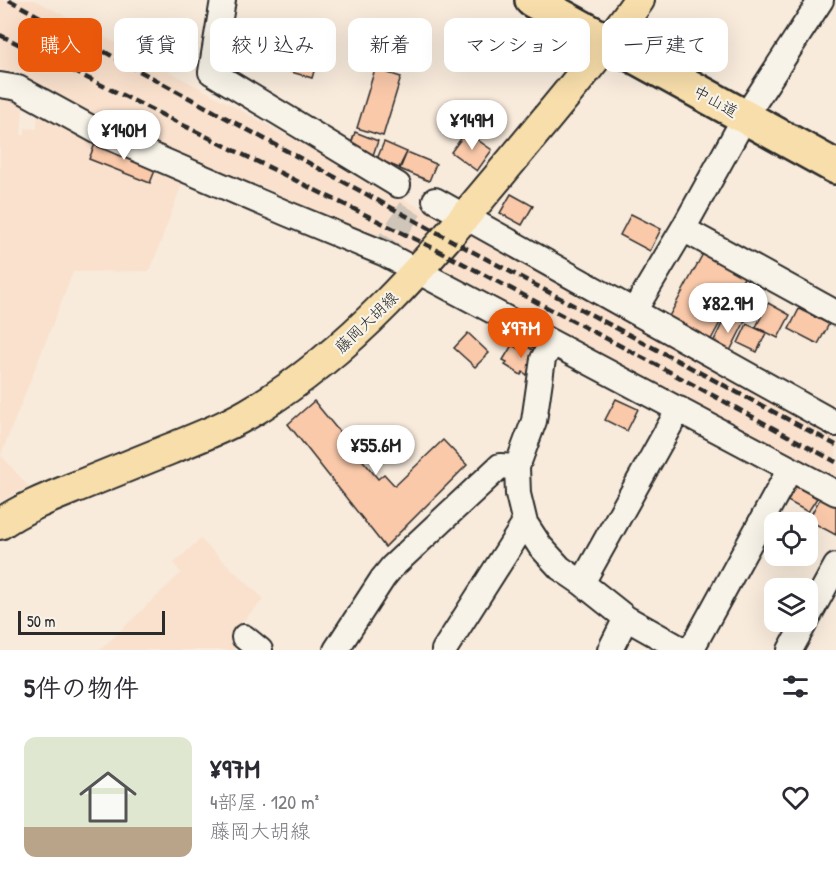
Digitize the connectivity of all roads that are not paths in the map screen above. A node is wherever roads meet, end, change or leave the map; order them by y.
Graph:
1 (223, 0) edge
2 (532, 0) edge
3 (639, 0) edge
4 (821, 0) edge
5 (626, 18) edge
6 (602, 38) edge
7 (602, 51) edge
8 (663, 72) edge
9 (0, 85) edge
10 (745, 117) junction
11 (836, 167) edge
12 (398, 185) dead end
13 (435, 200) dead end
14 (464, 217) junction
15 (683, 229) junction
16 (418, 272) junction
17 (634, 311) junction
18 (836, 313) edge
19 (552, 343) junction
20 (679, 409) junction
21 (836, 424) edge
22 (517, 467) junction
23 (790, 469) junction
24 (836, 493) edge
25 (525, 523) junction
26 (0, 524) edge
27 (836, 566) edge
28 (582, 583) junction
29 (818, 598) edge
30 (626, 618) junction
31 (800, 632) edge
32 (336, 650) edge
33 (444, 650) edge
34 (610, 650) edge
35 (683, 650) edge
36 (691, 650) edge
37 (790, 650) edge

1 - 12 street
2 - 6 highway, 中山道
3 - 5 main road, 藤岡大胡線
4 - 10 street
7 - 14 main road, 藤岡大胡線
8 - 10 highway, 中山道
9 - 16 street
10 - 11 highway, 中山道
10 - 15 street
13 - 14 street
14 - 16 main road, 藤岡大胡線
14 - 17 street
15 - 17 street
15 - 18 street
16 - 19 street
16 - 26 main road, 藤岡大胡線
17 - 21 street
19 - 20 street
19 - 22 street
20 - 23 street
20 - 28 street
22 - 25 street
22 - 32 street
23 - 24 street
23 - 36 street
25 - 28 street
25 - 33 street
27 - 29 street
28 - 30 street
30 - 34 street
30 - 35 street
31 - 37 street

